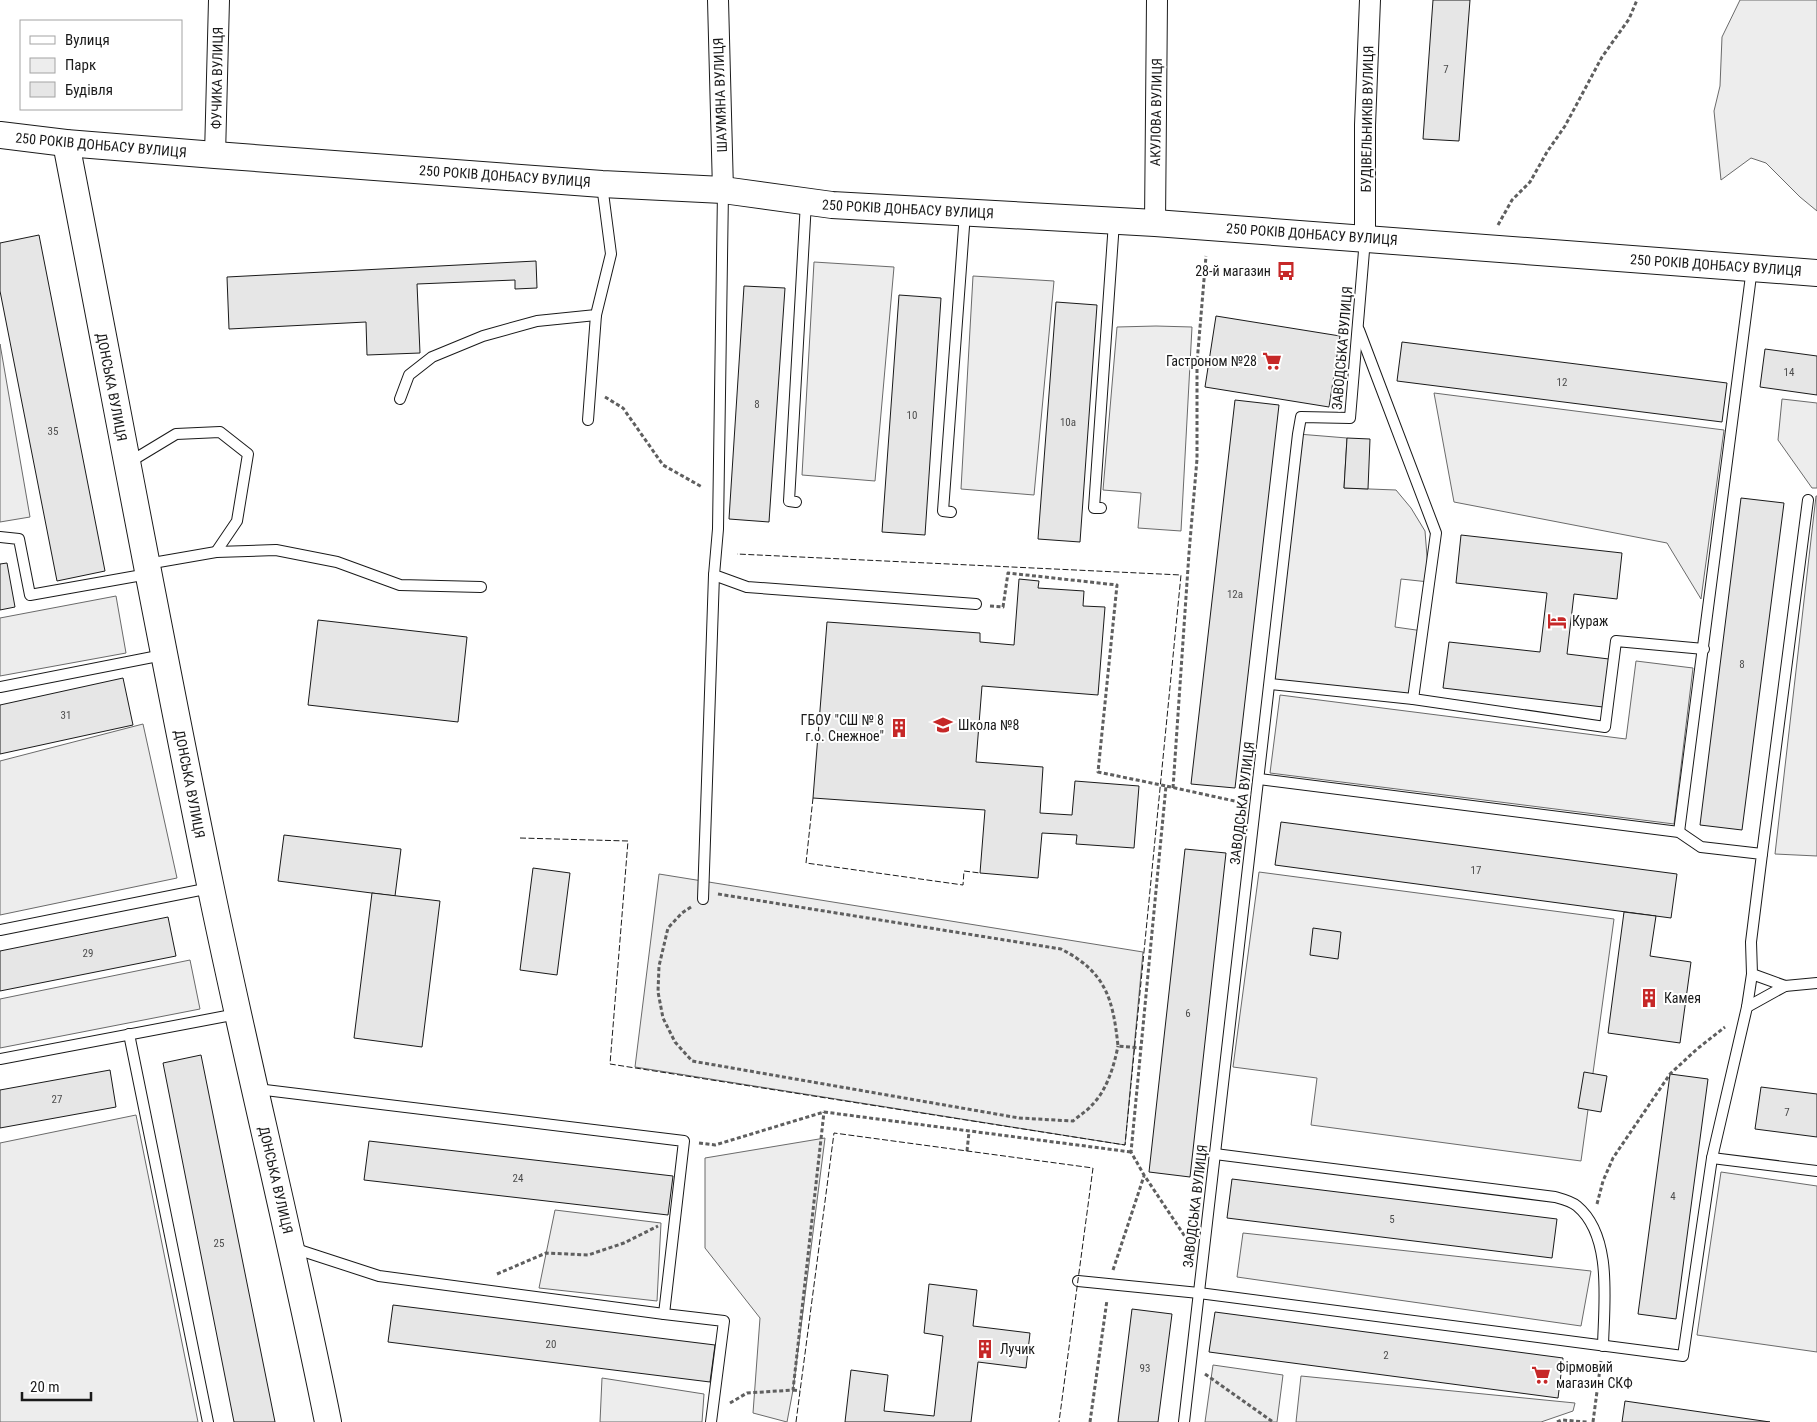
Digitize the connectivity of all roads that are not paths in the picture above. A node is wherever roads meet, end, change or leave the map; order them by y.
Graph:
1 (219, 0) edge
2 (718, 0) edge
3 (1157, 0) edge
4 (1370, 0) edge
5 (0, 135) edge
6 (66, 143) junction
7 (215, 155) junction
8 (602, 184) junction
9 (723, 190) junction
10 (806, 202) junction
11 (965, 212) junction
12 (1114, 221) junction
13 (1155, 223) junction
14 (1365, 238) junction
15 (1752, 268) junction
16 (1817, 273) edge
17 (596, 314) junction
18 (1358, 326) junction
19 (400, 399) dead end
20 (588, 420) dead end
21 (127, 464) junction
22 (1808, 500) dead end
23 (796, 502) dead end
24 (1101, 508) dead end
25 (951, 512) dead end
26 (0, 536) edge
27 (216, 552) junction
28 (147, 569) junction
29 (714, 576) junction
30 (480, 587) dead end
31 (976, 604) road end
32 (1704, 649) junction
33 (164, 655) junction
34 (1270, 684) junction
35 (0, 687) edge
36 (1413, 699) junction
37 (1258, 779) junction
38 (1679, 832) junction
39 (1762, 854) junction
40 (211, 888) junction
41 (703, 899) road end
42 (0, 930) edge
43 (1752, 974) junction
44 (1817, 983) edge
45 (1785, 986) junction
46 (1747, 1009) junction
47 (239, 1013) junction
48 (129, 1034) junction
49 (0, 1059) edge
50 (256, 1089) junction
51 (1215, 1154) junction
52 (1712, 1158) junction
53 (1817, 1171) edge
54 (292, 1247) junction
55 (1078, 1281) dead end
56 (1199, 1293) junction
57 (664, 1314) junction
58 (1603, 1346) junction
59 (712, 1418) edge
60 (331, 1421) edge
61 (208, 1422) edge
62 (1184, 1422) edge

1 - 7 street, ФУЧИКА ВУЛИЦЯ
2 - 9 street, ШАУМЯНА ВУЛИЦЯ
3 - 13 street, АКУЛОВА ВУЛИЦЯ
4 - 14 street, БУДІВЕЛЬНИКІВ ВУЛИЦЯ
5 - 6 street, 250 РОКІВ ДОНБАСУ ВУЛИЦЯ
6 - 7 street, 250 РОКІВ ДОНБАСУ ВУЛИЦЯ
6 - 21 street, ДОНСЬКА ВУЛИЦЯ
7 - 8 street, 250 РОКІВ ДОНБАСУ ВУЛИЦЯ
8 - 9 street, 250 РОКІВ ДОНБАСУ ВУЛИЦЯ
8 - 17 lane
9 - 10 street, 250 РОКІВ ДОНБАСУ ВУЛИЦЯ
9 - 29 lane
10 - 11 street, 250 РОКІВ ДОНБАСУ ВУЛИЦЯ
10 - 23 lane
11 - 12 street, 250 РОКІВ ДОНБАСУ ВУЛИЦЯ
11 - 25 lane
12 - 13 street, 250 РОКІВ ДОНБАСУ ВУЛИЦЯ
12 - 24 lane
13 - 14 street, 250 РОКІВ ДОНБАСУ ВУЛИЦЯ
14 - 15 street, 250 РОКІВ ДОНБАСУ ВУЛИЦЯ
14 - 18 lane, ЗАВОДСЬКА ВУЛИЦЯ
15 - 16 street, 250 РОКІВ ДОНБАСУ ВУЛИЦЯ
15 - 32 lane
17 - 19 lane
17 - 20 lane
18 - 34 lane, ЗАВОДСЬКА ВУЛИЦЯ
18 - 36 lane
21 - 27 lane
21 - 28 street, ДОНСЬКА ВУЛИЦЯ
22 - 39 lane
26 - 28 lane
27 - 28 lane
27 - 30 lane
28 - 33 street, ДОНСЬКА ВУЛИЦЯ
29 - 31 lane
29 - 41 lane
32 - 36 lane
32 - 38 lane
33 - 35 lane
33 - 40 street, ДОНСЬКА ВУЛИЦЯ
34 - 36 lane
34 - 37 lane, ЗАВОДСЬКА ВУЛИЦЯ
37 - 38 lane
37 - 51 lane, ЗАВОДСЬКА ВУЛИЦЯ
38 - 39 lane
39 - 43 lane
40 - 42 lane
40 - 47 street, ДОНСЬКА ВУЛИЦЯ
43 - 45 lane
43 - 46 lane
44 - 45 lane
45 - 46 lane
46 - 52 lane
47 - 48 lane
47 - 50 street, ДОНСЬКА ВУЛИЦЯ
48 - 49 lane
48 - 61 lane
50 - 54 street, ДОНСЬКА ВУЛИЦЯ
50 - 57 lane
51 - 56 lane, ЗАВОДСЬКА ВУЛИЦЯ
51 - 58 lane
52 - 53 lane
52 - 58 lane
54 - 57 lane
54 - 60 street, ДОНСЬКА ВУЛИЦЯ
55 - 56 lane
56 - 58 lane
56 - 62 lane, ЗАВОДСЬКА ВУЛИЦЯ
57 - 59 lane

